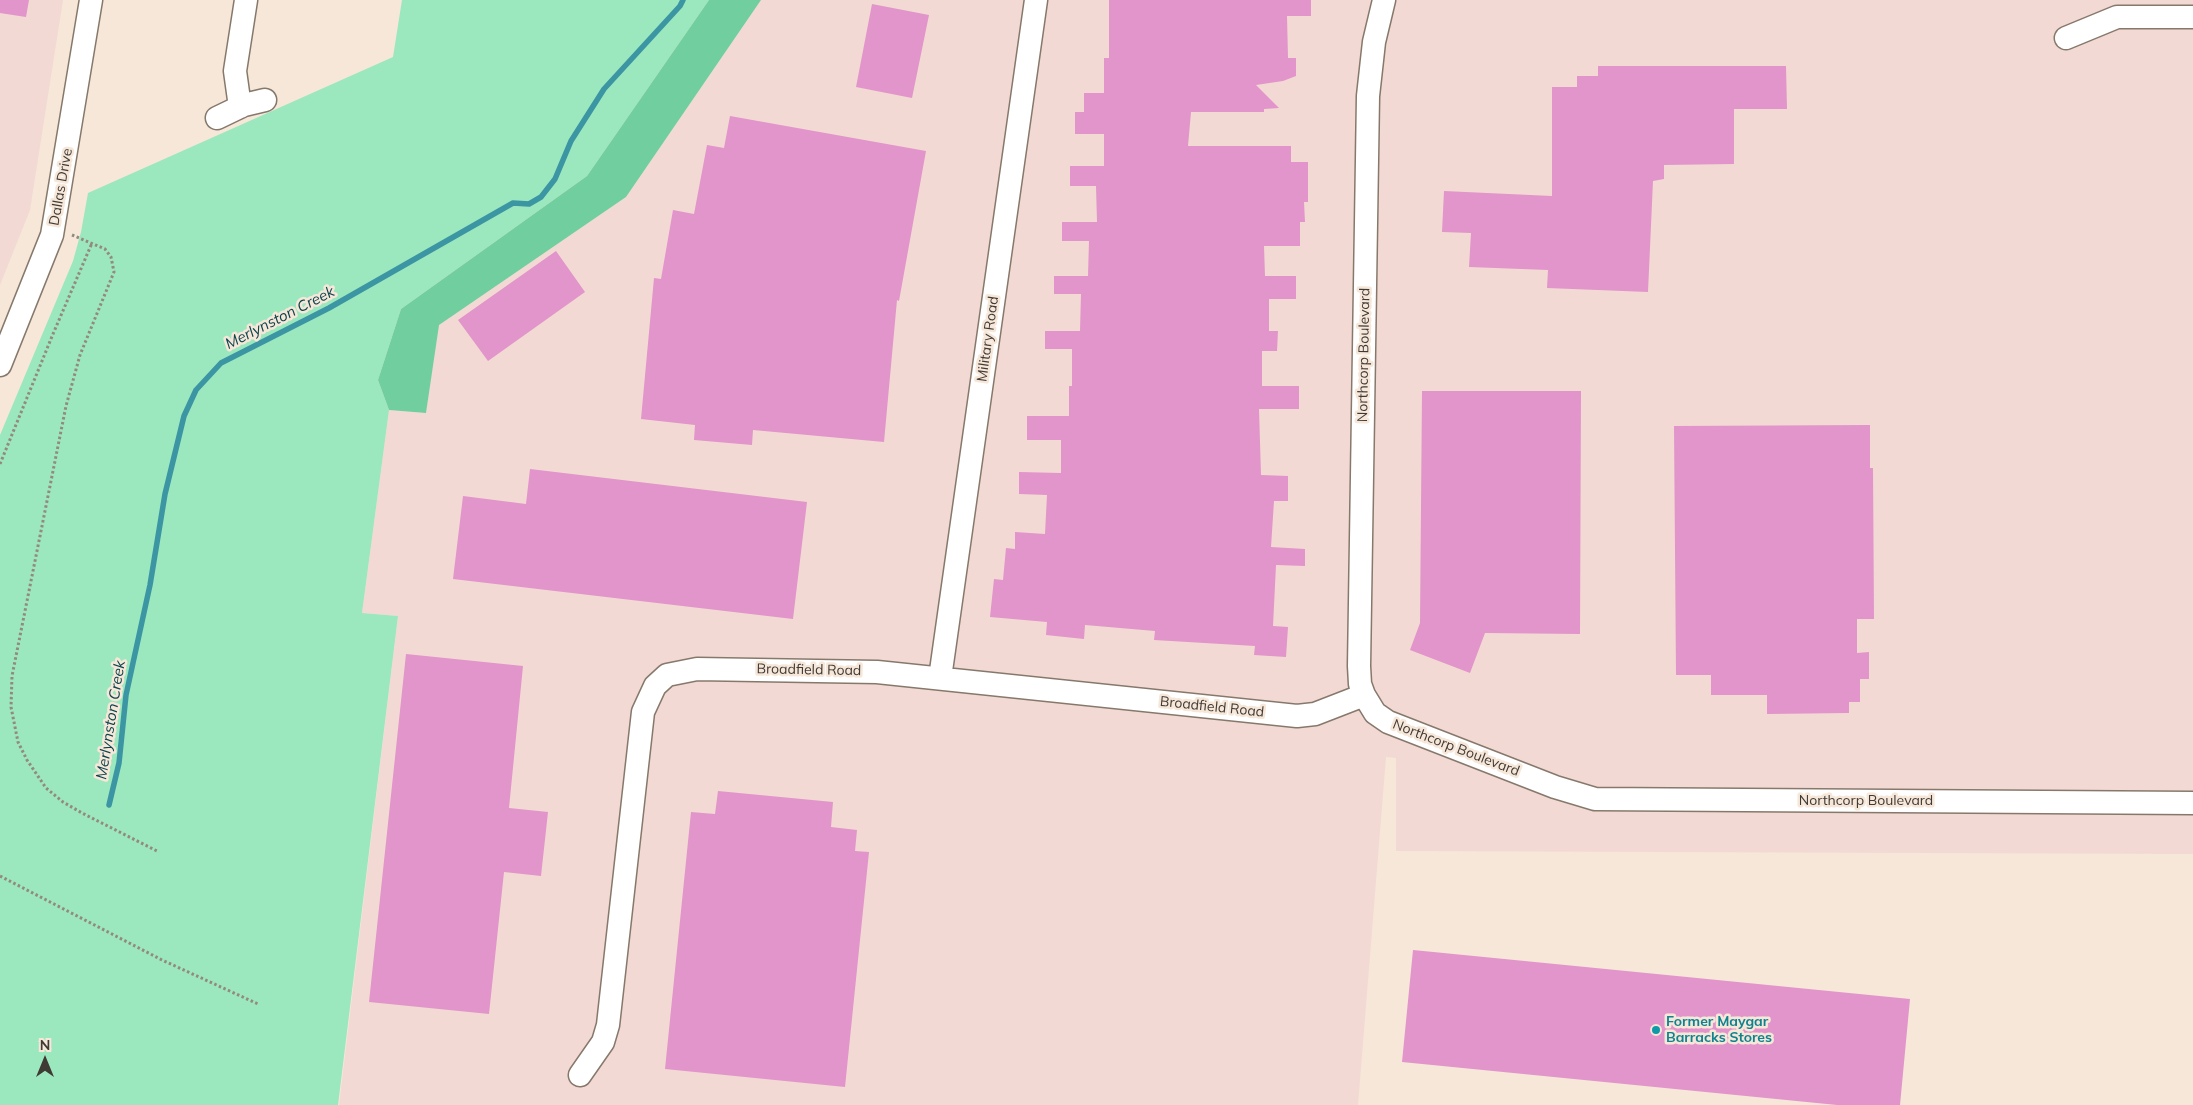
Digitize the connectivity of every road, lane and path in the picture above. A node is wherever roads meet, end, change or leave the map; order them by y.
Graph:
1 (90, 0) edge
2 (246, 0) edge
3 (1036, 0) edge
4 (1384, 0) edge
5 (2192, 11) edge
6 (2066, 38) dead end
7 (265, 100) dead end
8 (240, 107) junction
9 (217, 118) dead end
10 (80, 238) dead end
11 (92, 243) junction
12 (0, 365) edge
13 (0, 464) edge
14 (940, 678) junction
15 (1364, 695) junction
16 (2193, 803) edge
17 (159, 852) dead end
18 (0, 876) edge
19 (258, 1004) dead end
20 (580, 1075) dead end

1 - 12 street, Dallas Drive
2 - 8 street
3 - 14 street, Military Road
4 - 15 street, Northcorp Boulevard
5 - 6 street
7 - 8 street
8 - 9 street
10 - 11 path
11 - 13 path
11 - 17 path
14 - 15 street, Broadfield Road
14 - 20 street, Broadfield Road
15 - 16 street, Northcorp Boulevard
18 - 19 path

